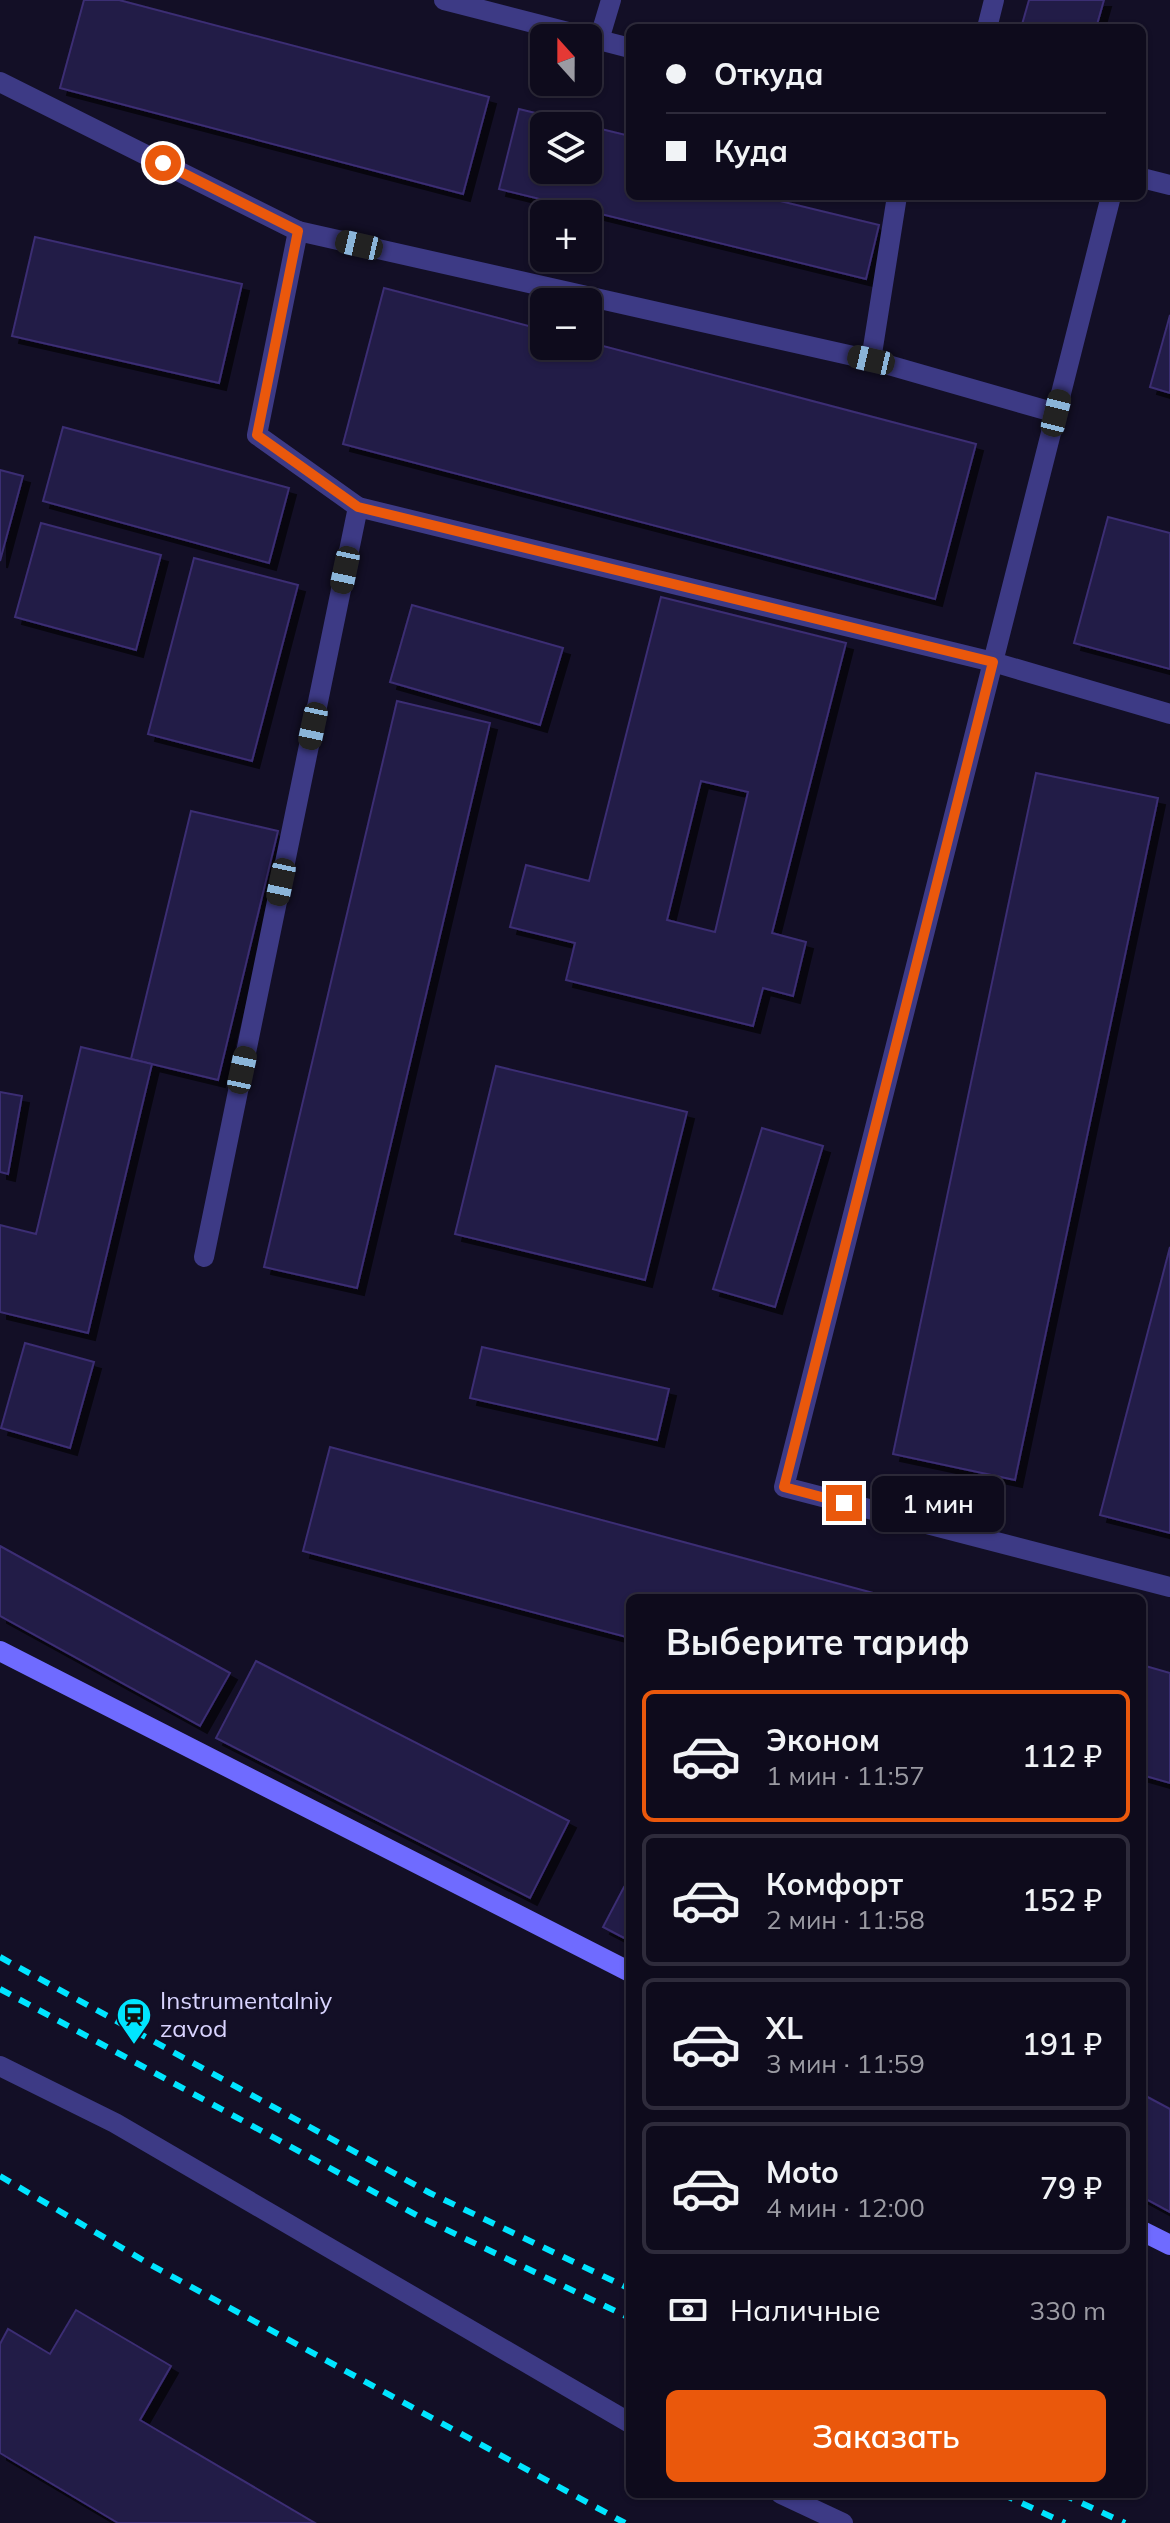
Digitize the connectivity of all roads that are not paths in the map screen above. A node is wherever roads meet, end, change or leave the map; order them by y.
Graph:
1 (444, 0) edge
2 (611, 0) edge
3 (994, 0) edge
4 (537, 24) edge
5 (988, 24) edge
6 (602, 30) edge
7 (602, 41) edge
8 (626, 47) edge
9 (0, 82) edge
10 (1146, 179) edge
11 (1170, 185) edge
12 (896, 200) edge
13 (1110, 200) edge
14 (298, 231) junction
15 (871, 360) junction
16 (1056, 413) junction
17 (358, 507) junction
18 (993, 662) junction
19 (1170, 714) edge
20 (204, 1257) dead end
21 (1170, 1587) edge
22 (0, 1651) edge
23 (626, 1970) edge
24 (0, 2066) edge
25 (1146, 2233) edge
26 (1170, 2245) edge
27 (626, 2421) edge
28 (790, 2498) edge
29 (843, 2523) edge

1 - 4 street
2 - 6 street
3 - 5 street
7 - 8 street
9 - 14 street
10 - 11 street
12 - 15 street
13 - 16 street
14 - 15 street
14 - 17 street
15 - 16 street
16 - 18 street
17 - 18 street
17 - 20 street
18 - 19 street
18 - 21 street
22 - 23 street
24 - 27 street
25 - 26 street
28 - 29 street

